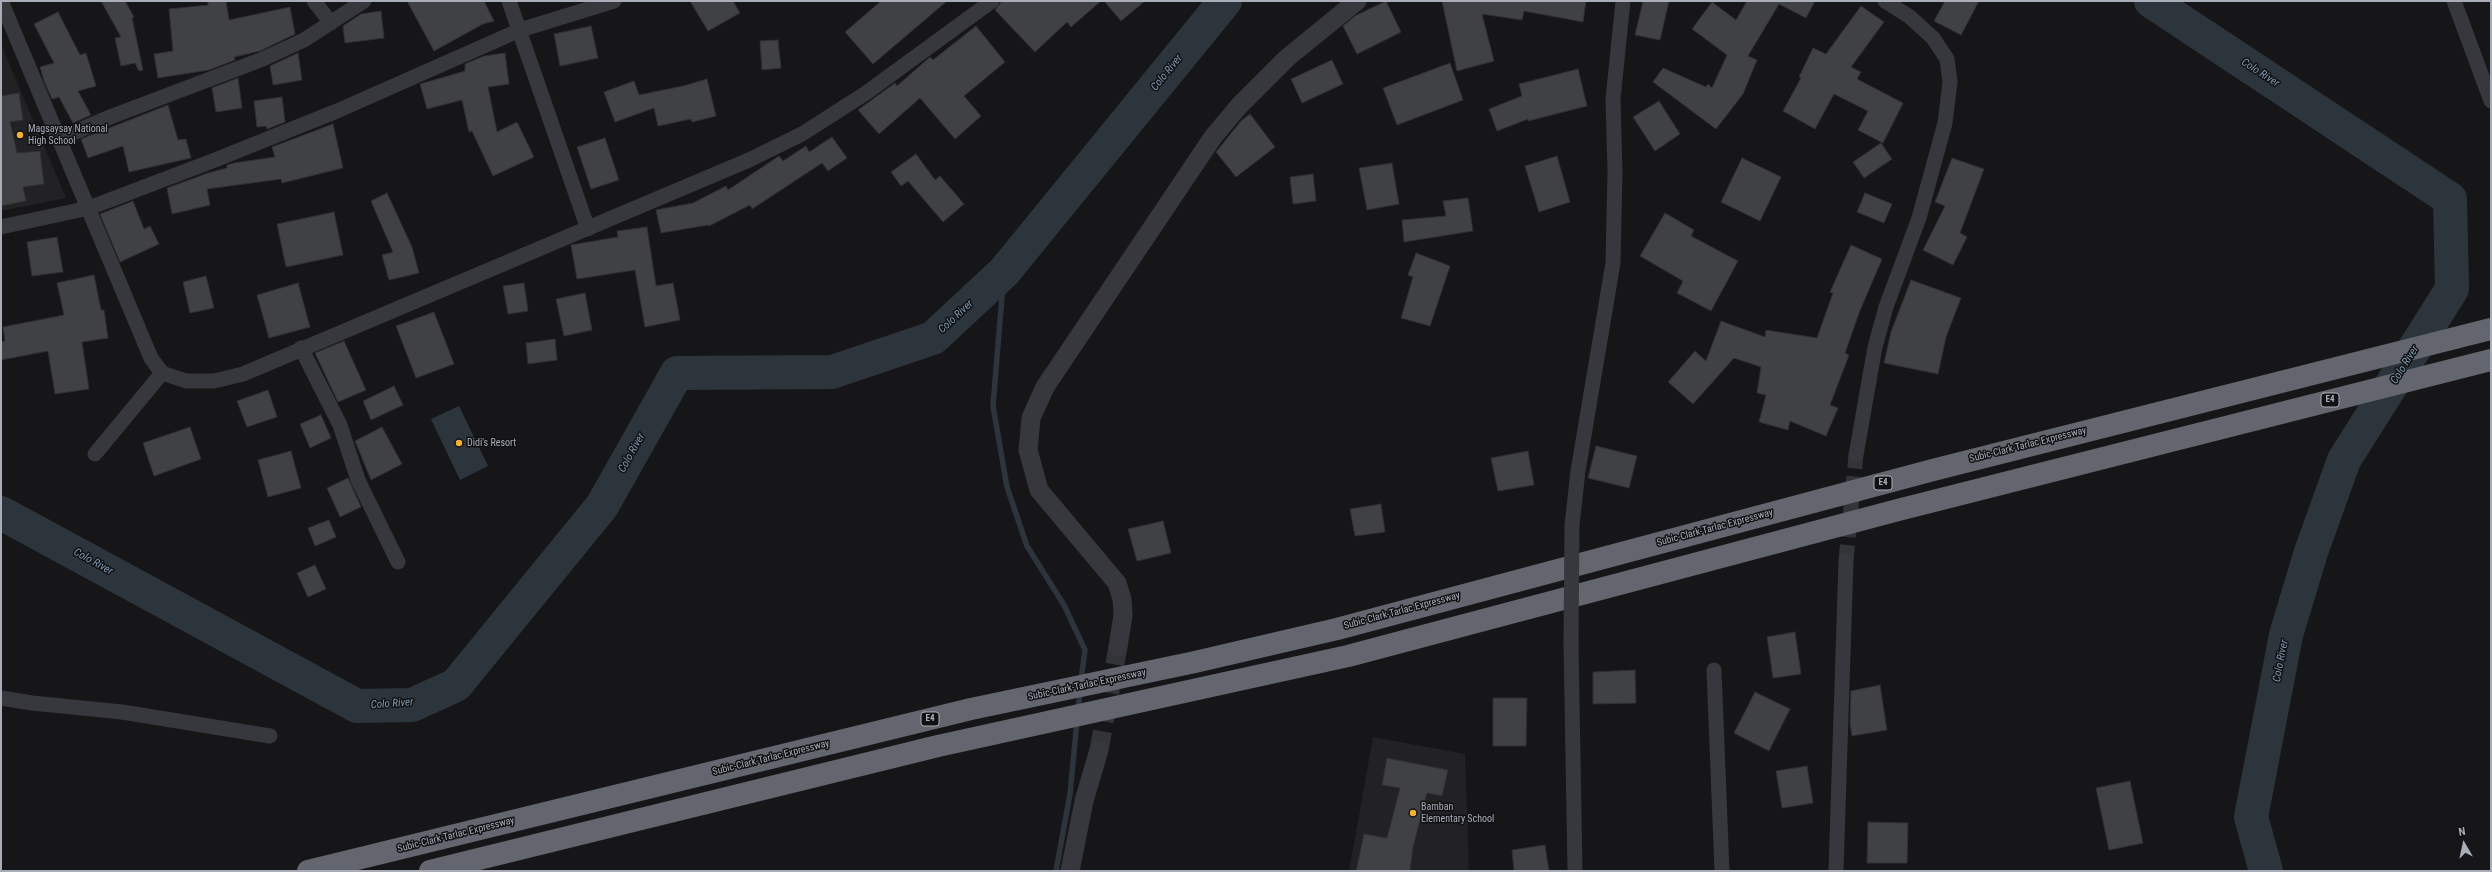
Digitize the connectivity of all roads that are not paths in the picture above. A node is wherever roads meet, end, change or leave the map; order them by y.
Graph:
1 (1, 1) edge
2 (314, 1) edge
3 (364, 1) edge
4 (509, 1) edge
5 (614, 1) edge
6 (992, 1) edge
7 (1357, 1) edge
8 (1622, 1) edge
9 (1885, 1) edge
10 (2454, 1) edge
11 (331, 23) junction
12 (520, 30) junction
13 (2491, 101) edge
14 (59, 139) junction
15 (89, 208) junction
16 (1, 227) edge
17 (588, 229) junction
18 (2491, 330) edge
19 (300, 348) junction
20 (2491, 360) edge
21 (162, 373) junction
22 (95, 454) dead end
23 (1856, 455) tunnel mouth
24 (1846, 560) tunnel mouth
25 (398, 562) dead end
26 (1118, 647) tunnel mouth
27 (1714, 670) dead end
28 (1, 698) edge
29 (270, 736) dead end
30 (1099, 750) tunnel mouth
31 (308, 871) edge
32 (430, 871) edge
33 (1070, 871) edge
34 (1574, 871) edge
35 (1722, 871) edge
36 (1836, 871) edge

1 - 14 street
2 - 11 street
3 - 11 street
4 - 12 street
5 - 12 street
6 - 17 street
7 - 26 street
8 - 34 street, bridge
9 - 23 street
10 - 13 street
11 - 14 street
12 - 15 street
12 - 17 street
14 - 15 street
15 - 16 street
15 - 21 street
17 - 19 street
18 - 31 highway, Subic-Clark-Tarlac Expressway / E4
19 - 21 street
19 - 25 street
20 - 32 highway, E4
21 - 22 street
24 - 36 street
27 - 35 street
28 - 29 street
30 - 33 street

